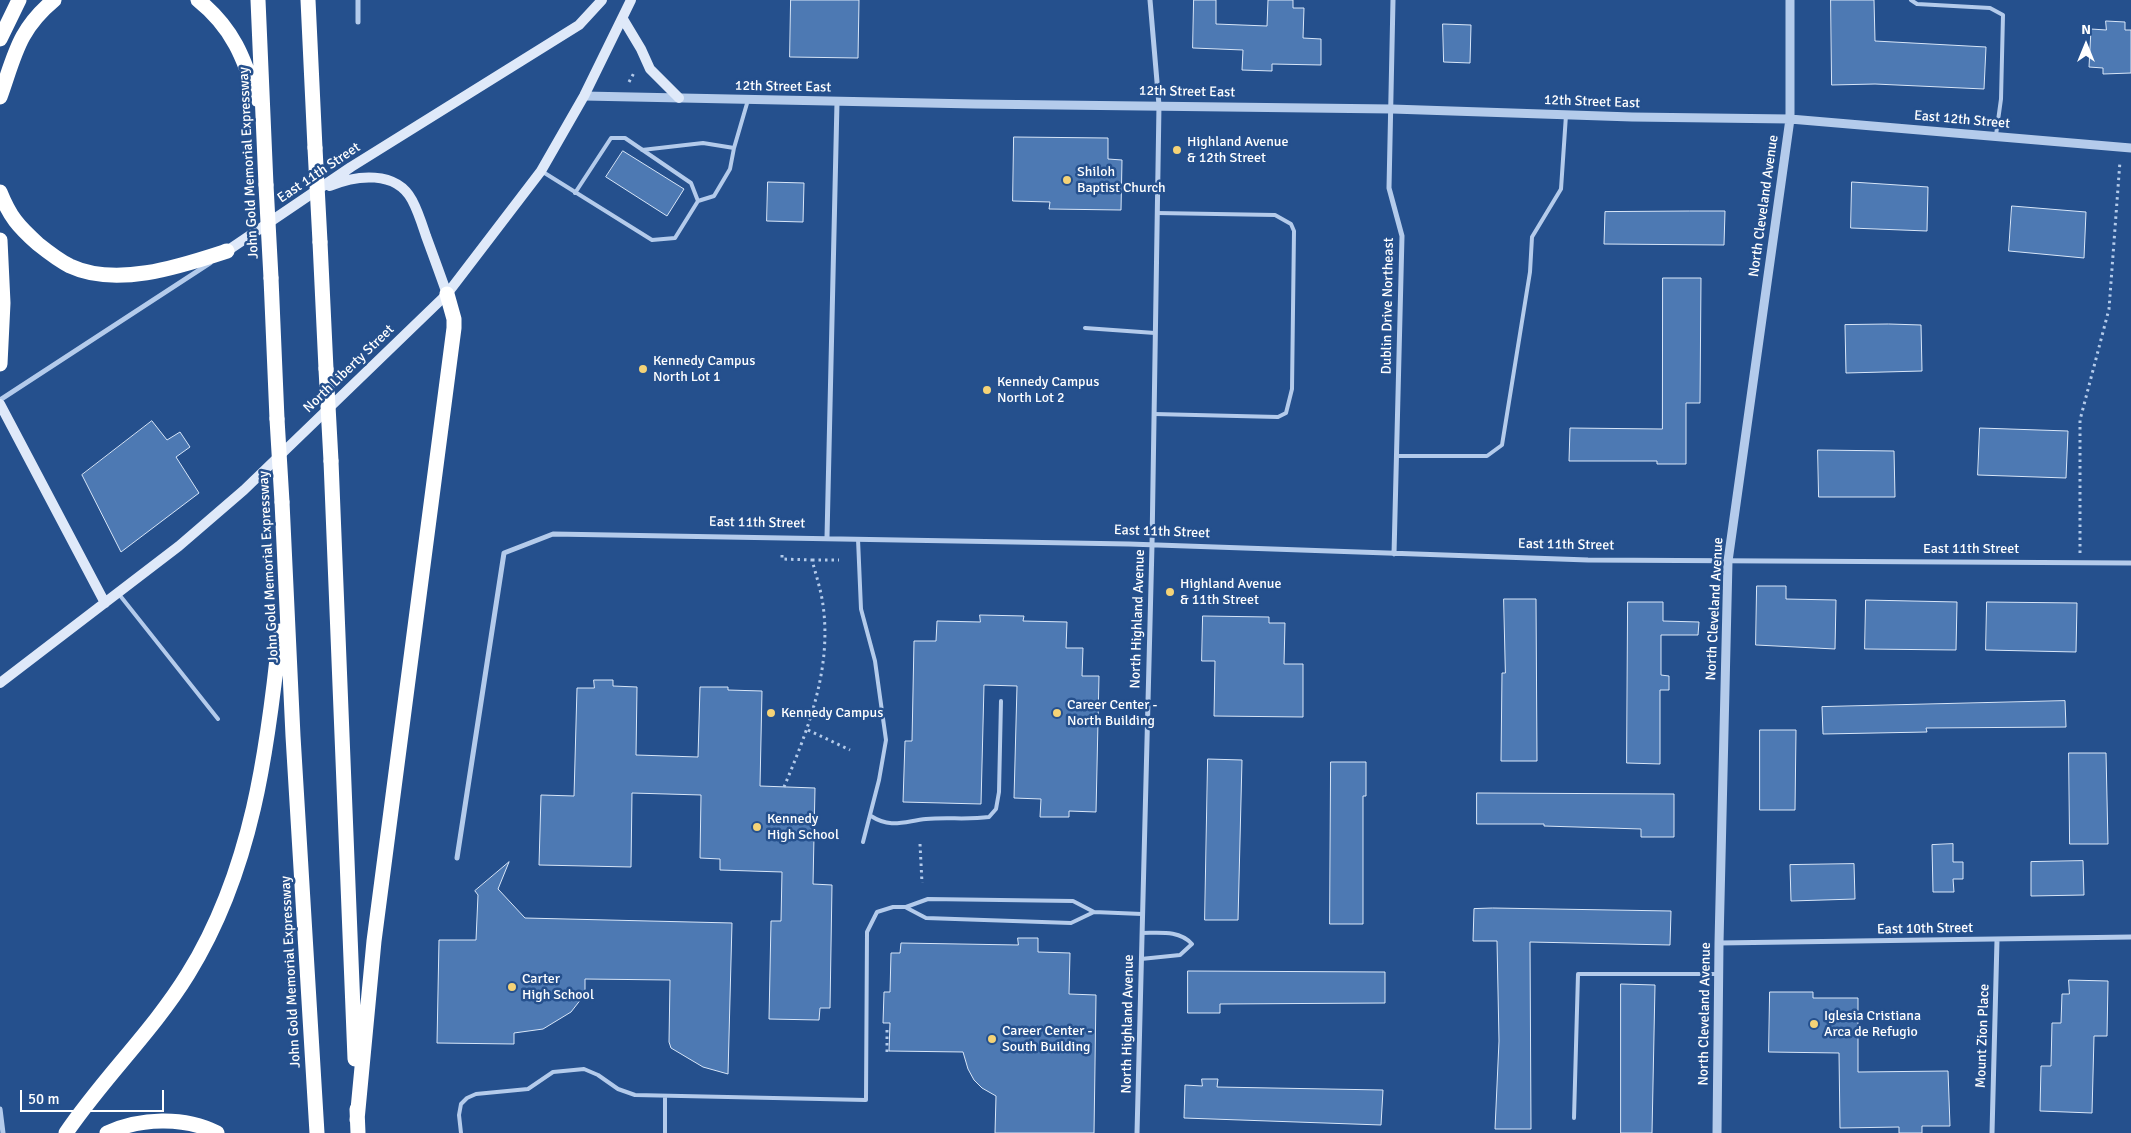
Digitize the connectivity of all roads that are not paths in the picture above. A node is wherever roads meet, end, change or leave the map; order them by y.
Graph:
1 (19, 0) edge
2 (54, 0) edge
3 (198, 0) edge
4 (258, 0) edge
5 (308, 0) edge
6 (358, 0) edge
7 (602, 0) edge
8 (631, 0) edge
9 (1150, 0) edge
10 (1393, 0) edge
11 (1790, 0) edge
12 (1911, 0) edge
13 (623, 19) junction
14 (358, 22) dead end
15 (0, 39) edge
16 (584, 96) junction
17 (0, 97) edge
18 (679, 98) junction
19 (748, 100) junction
20 (837, 102) junction
21 (1159, 105) junction
22 (1392, 109) junction
23 (1566, 115) junction
24 (263, 118) junction
25 (1790, 119) junction
26 (1996, 137) junction
27 (734, 148) junction
28 (2131, 148) edge
29 (641, 150) junction
30 (541, 171) junction
31 (0, 192) edge
32 (575, 193) junction
33 (312, 194) junction
34 (698, 201) junction
35 (1157, 213) junction
36 (0, 240) edge
37 (227, 252) junction
38 (447, 294) junction
39 (1085, 328) dead end
40 (1155, 333) junction
41 (0, 364) edge
42 (0, 400) edge
43 (0, 404) edge
44 (1154, 414) junction
45 (1396, 456) junction
46 (827, 537) junction
47 (858, 539) junction
48 (1152, 545) junction
49 (1394, 554) junction
50 (1728, 561) junction
51 (2131, 563) edge
52 (286, 582) junction
53 (118, 593) junction
54 (105, 603) junction
55 (0, 683) edge
56 (1001, 701) dead end
57 (218, 719) dead end
58 (871, 816) junction
59 (863, 842) dead end
60 (457, 858) dead end
61 (906, 907) junction
62 (1094, 912) junction
63 (1142, 914) junction
64 (1142, 933) junction
65 (2131, 937) edge
66 (1997, 940) junction
67 (1719, 943) junction
68 (1141, 959) junction
69 (1719, 974) junction
70 (666, 1096) junction
71 (0, 1109) edge
72 (1574, 1118) dead end
73 (358, 1126) edge
74 (3, 1133) edge
75 (66, 1133) edge
76 (107, 1133) edge
77 (217, 1133) edge
78 (317, 1133) edge
79 (461, 1133) edge
80 (665, 1133) edge
81 (1136, 1133) edge
82 (1717, 1133) edge
83 (1992, 1133) edge

1 - 15 highway
2 - 17 highway
3 - 24 highway
4 - 24 highway, John Gold Memorial Expressway
5 - 73 highway, bridge
6 - 14 street
7 - 33 main road, East 11th Street
8 - 13 main road, North Liberty Street
9 - 21 street, North Highland Avenue
10 - 22 street, Dublin Drive Northeast
11 - 25 street, North Cleveland Avenue
12 - 26 lane
13 - 16 main road, North Liberty Street
13 - 18 main road
16 - 18 street, 12th Street East
16 - 30 main road, North Liberty Street
18 - 19 street, 12th Street East
19 - 20 street, 12th Street East
19 - 27 lane
20 - 21 street, 12th Street East
20 - 46 street
21 - 22 street, 12th Street East
21 - 35 street, North Highland Avenue
22 - 23 street, 12th Street East
22 - 45 street, Dublin Drive Northeast
23 - 25 street, 12th Street East
23 - 45 lane
24 - 52 highway, John Gold Memorial Expressway, bridge
25 - 26 street, East 12th Street
25 - 50 street, North Cleveland Avenue
26 - 28 street, East 12th Street
27 - 29 lane
27 - 34 lane
29 - 32 lane
29 - 34 lane
30 - 32 lane
30 - 38 main road, North Liberty Street
31 - 37 highway
32 - 34 lane
33 - 37 main road, East 11th Street
33 - 38 main road
35 - 40 street, North Highland Avenue
35 - 44 lane
36 - 41 highway
37 - 42 street, East 11th Street
38 - 53 main road, North Liberty Street
38 - 73 highway
39 - 40 lane
40 - 44 street, North Highland Avenue
43 - 54 main road
44 - 48 street, North Highland Avenue
45 - 49 street, Dublin Drive Northeast
46 - 47 street, East 11th Street
46 - 60 street, East 11th Street
47 - 48 street, East 11th Street
47 - 58 lane
48 - 49 street, East 11th Street
48 - 63 street, North Highland Avenue
49 - 50 street, East 11th Street
50 - 51 street, East 11th Street
50 - 67 street, North Cleveland Avenue
52 - 75 highway
52 - 78 highway, John Gold Memorial Expressway
53 - 54 main road, North Liberty Street
53 - 57 lane
54 - 55 main road, North Liberty Street
56 - 58 lane
58 - 59 lane
61 - 62 lane
61 - 62 lane
61 - 70 lane
62 - 63 lane
63 - 64 street, North Highland Avenue
64 - 68 street, North Highland Avenue
64 - 68 lane
65 - 66 street, East 10th Street
66 - 67 street, East 10th Street
66 - 83 street, Mount Zion Place
67 - 69 street, North Cleveland Avenue
68 - 81 street, North Highland Avenue
69 - 72 lane
69 - 82 street, North Cleveland Avenue
70 - 79 lane
70 - 80 lane
71 - 74 street
76 - 77 highway

